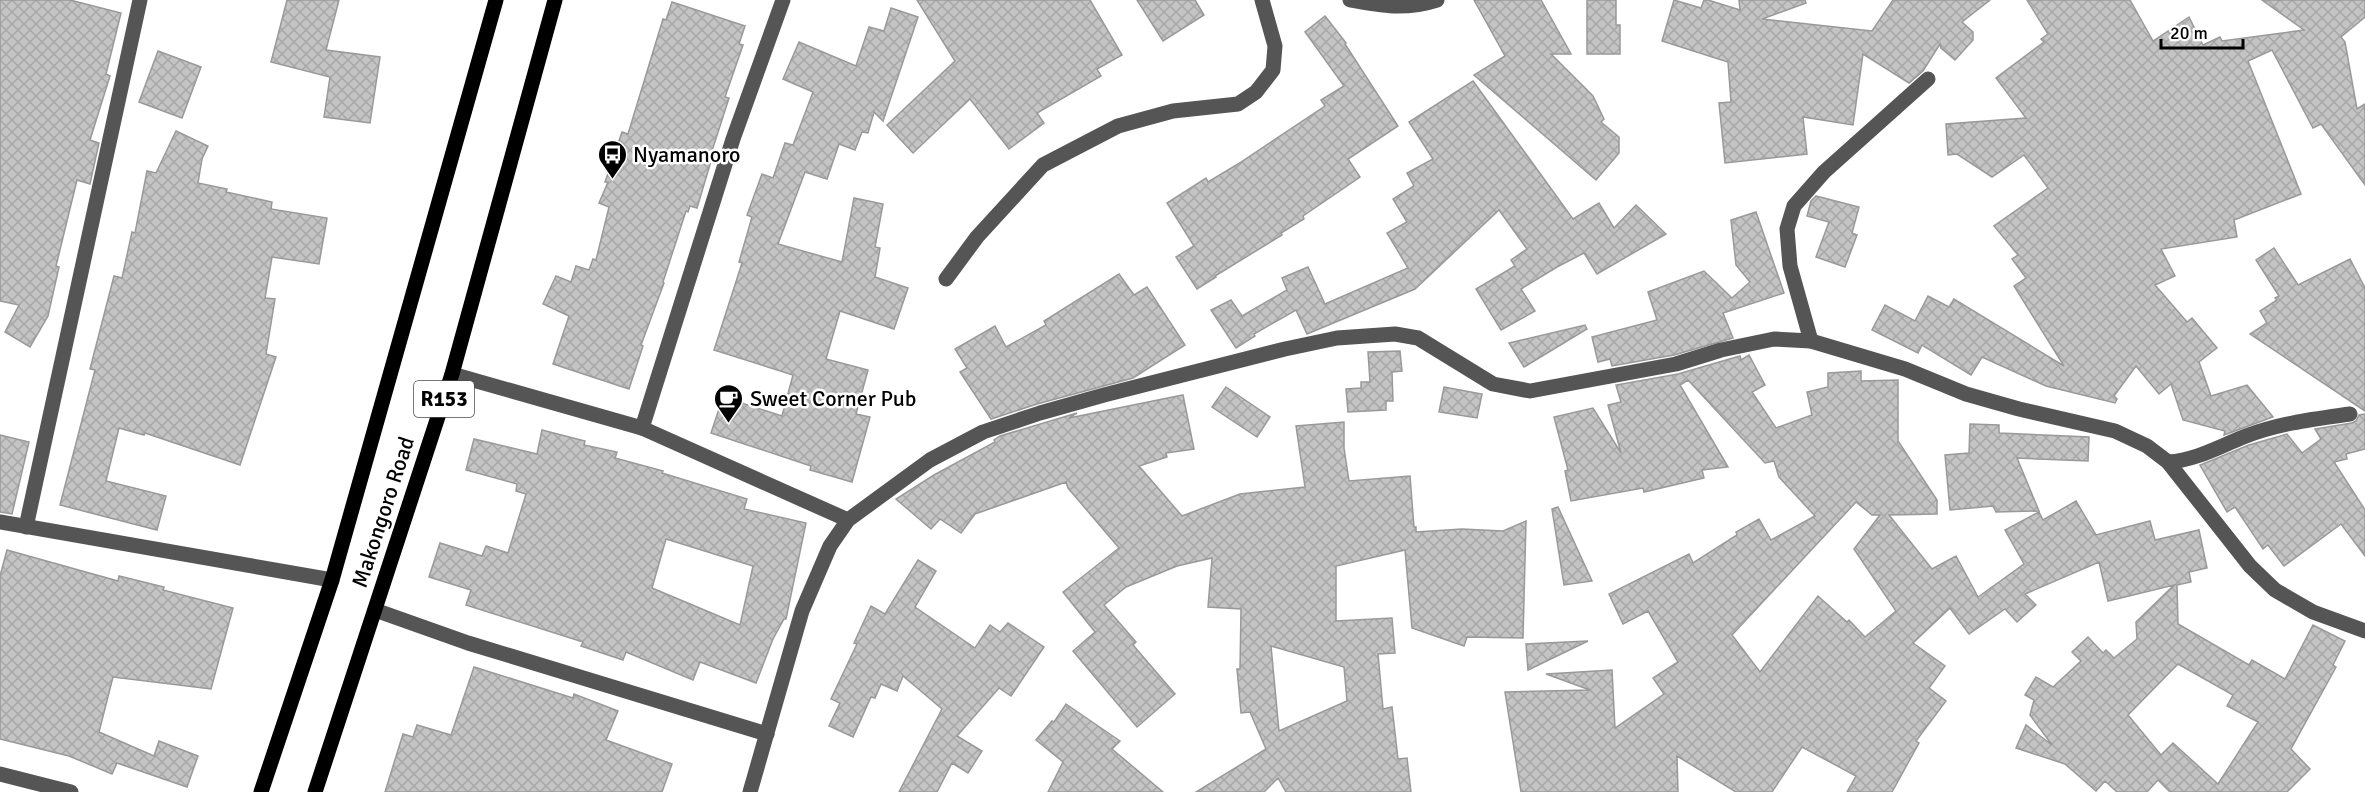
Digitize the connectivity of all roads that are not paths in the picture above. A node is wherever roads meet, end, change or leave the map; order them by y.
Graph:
1 (140, 0) edge
2 (496, 0) edge
3 (555, 0) edge
4 (783, 0) edge
5 (1262, 0) edge
6 (1350, 0) edge
7 (1437, 0) edge
8 (1928, 79) dead end
9 (946, 279) dead end
10 (1811, 341) junction
11 (452, 374) junction
12 (2350, 414) dead end
13 (642, 428) junction
14 (2168, 462) junction
15 (848, 520) junction
16 (0, 522) edge
17 (26, 527) junction
18 (332, 580) junction
19 (375, 610) junction
20 (2365, 631) edge
21 (767, 734) junction
22 (0, 774) edge
23 (71, 792) edge
24 (261, 792) edge
25 (315, 792) edge
26 (750, 792) edge

1 - 17 street
2 - 18 main road, Makongoro Road / R153
3 - 11 main road, Makongoro Road / R153
4 - 13 street
5 - 9 street
6 - 7 street
8 - 10 street
10 - 14 street
10 - 15 street
11 - 13 street
11 - 19 main road, Makongoro Road / R153
12 - 14 street
13 - 15 street
14 - 20 street
15 - 21 street
16 - 17 street
17 - 18 street
18 - 24 main road, Makongoro Road / R153
19 - 21 street
19 - 25 main road, Makongoro Road / R153
21 - 26 street
22 - 23 street

